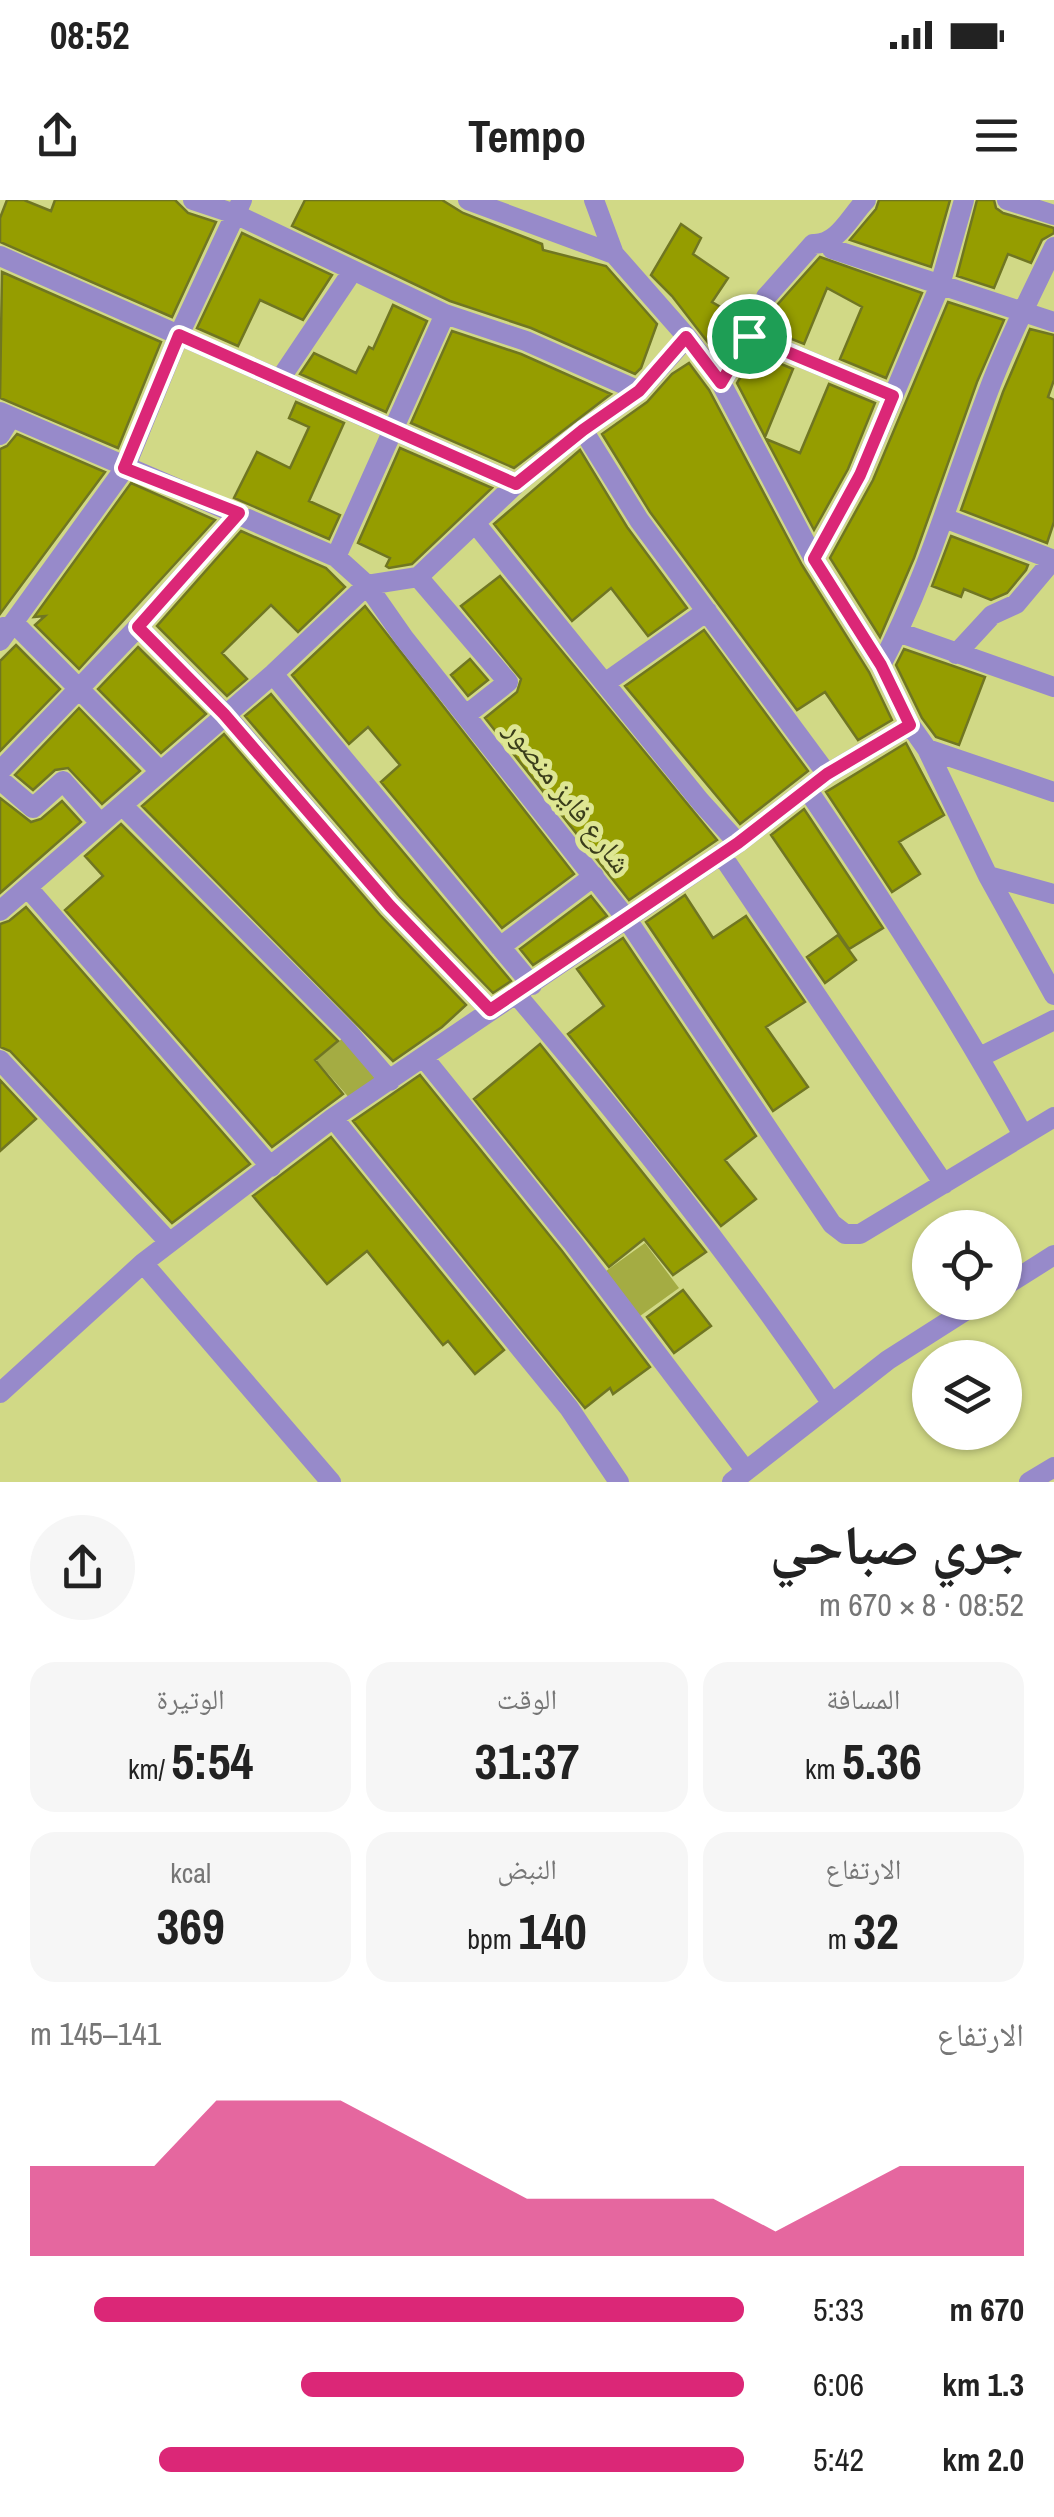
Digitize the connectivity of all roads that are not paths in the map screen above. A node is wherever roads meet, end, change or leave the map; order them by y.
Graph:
1 (193, 200) edge
2 (468, 200) edge
3 (594, 200) edge
4 (866, 200) edge
5 (964, 200) edge
6 (1006, 200) edge
7 (239, 207) edge
8 (1054, 215) edge
9 (833, 239) junction
10 (1054, 247) edge
11 (614, 254) junction
12 (0, 256) edge
13 (352, 272) junction
14 (940, 285) junction
15 (1022, 312) junction
16 (446, 314) junction
17 (1054, 322) edge
18 (179, 335) junction
19 (749, 336) junction
20 (686, 337) junction
21 (280, 379) junction
22 (721, 383) junction
23 (639, 391) junction
24 (893, 396) junction
25 (4, 421) edge
26 (391, 429) junction
27 (583, 430) junction
28 (124, 468) junction
29 (516, 484) junction
30 (239, 513) junction
31 (944, 518) junction
32 (475, 524) junction
33 (1052, 555) edge
34 (336, 556) junction
35 (814, 559) junction
36 (418, 577) junction
37 (367, 585) junction
38 (707, 611) junction
39 (8, 626) edge
40 (138, 627) junction
41 (898, 632) junction
42 (0, 641) edge
43 (956, 654) junction
44 (881, 665) junction
45 (272, 674) junction
46 (605, 684) junction
47 (1054, 687) edge
48 (79, 688) junction
49 (224, 714) junction
50 (466, 715) junction
51 (910, 725) junction
52 (928, 749) junction
53 (160, 770) junction
54 (0, 771) edge
55 (827, 774) junction
56 (0, 780) edge
57 (807, 789) junction
58 (1054, 792) edge
59 (122, 805) junction
60 (100, 822) junction
61 (730, 849) junction
62 (594, 876) junction
63 (988, 876) junction
64 (28, 888) junction
65 (1054, 894) edge
66 (0, 911) edge
67 (626, 918) junction
68 (500, 947) junction
69 (524, 989) junction
70 (1054, 995) edge
71 (490, 1010) junction
72 (1054, 1020) edge
73 (980, 1057) junction
74 (424, 1058) junction
75 (0, 1060) edge
76 (390, 1081) junction
77 (1054, 1117) edge
78 (333, 1118) junction
79 (1023, 1134) junction
80 (271, 1166) junction
81 (944, 1184) junction
82 (169, 1242) junction
83 (1054, 1255) edge
84 (143, 1264) junction
85 (1022, 1275) edge
86 (951, 1320) edge
87 (0, 1393) edge
88 (832, 1404) junction
89 (1054, 1467) edge
90 (738, 1479) edge
91 (331, 1482) edge
92 (619, 1482) edge
93 (1029, 1482) edge

1 - 7 street
2 - 11 street
3 - 11 street
4 - 9 street
5 - 14 street
6 - 8 street
7 - 13 street
7 - 18 street
9 - 14 street
9 - 19 street
10 - 15 street
11 - 20 street
12 - 18 street
13 - 16 street
13 - 21 street
14 - 15 street
14 - 24 street
15 - 17 street
15 - 31 street
16 - 23 street
16 - 26 street
18 - 21 street
18 - 28 street
19 - 22 street
19 - 24 street
20 - 22 street
20 - 23 street
21 - 26 street
22 - 35 street
23 - 27 street
24 - 35 street
25 - 28 street, شارع فايز منصور
26 - 29 street
26 - 34 street
27 - 29 street
27 - 38 street
28 - 30 street, شارع فايز منصور
28 - 39 street
29 - 32 street
30 - 34 street, شارع فايز منصور
30 - 40 street
31 - 33 street
31 - 41 street
32 - 36 street
32 - 46 street
33 - 43 street
34 - 37 street, شارع فايز منصور
35 - 44 street
36 - 37 street
36 - 50 street
37 - 45 street
37 - 50 street, شارع فايز منصور
38 - 46 street
38 - 55 street
39 - 42 street
39 - 48 street
40 - 48 street
40 - 49 street
41 - 43 street
41 - 44 street
43 - 47 street
44 - 51 street
45 - 49 street
45 - 68 street
46 - 61 street
48 - 53 street
48 - 54 street
49 - 53 street
49 - 71 street
50 - 62 street, شارع فايز منصور
51 - 52 street
51 - 55 street
52 - 58 street
52 - 63 street
53 - 59 street
55 - 57 street
56 - 60 street
57 - 61 street
57 - 73 street
59 - 60 street
59 - 76 street
60 - 64 street
61 - 67 street
61 - 81 street
62 - 67 street, شارع فايز منصور
62 - 68 street
63 - 65 street
63 - 70 street
64 - 66 street
64 - 80 street
67 - 69 street
67 - 81 street, شارع فايز منصور
68 - 69 street
69 - 71 street
69 - 88 street
71 - 74 street
72 - 73 street
73 - 79 street
74 - 76 street
74 - 90 street
75 - 82 street
76 - 78 street
77 - 79 street, شارع فايز منصور
78 - 80 street
78 - 92 street
79 - 81 street, شارع فايز منصور
80 - 82 street
82 - 84 street
83 - 85 street
84 - 87 street
84 - 91 street
86 - 88 street
88 - 90 street
89 - 93 street

